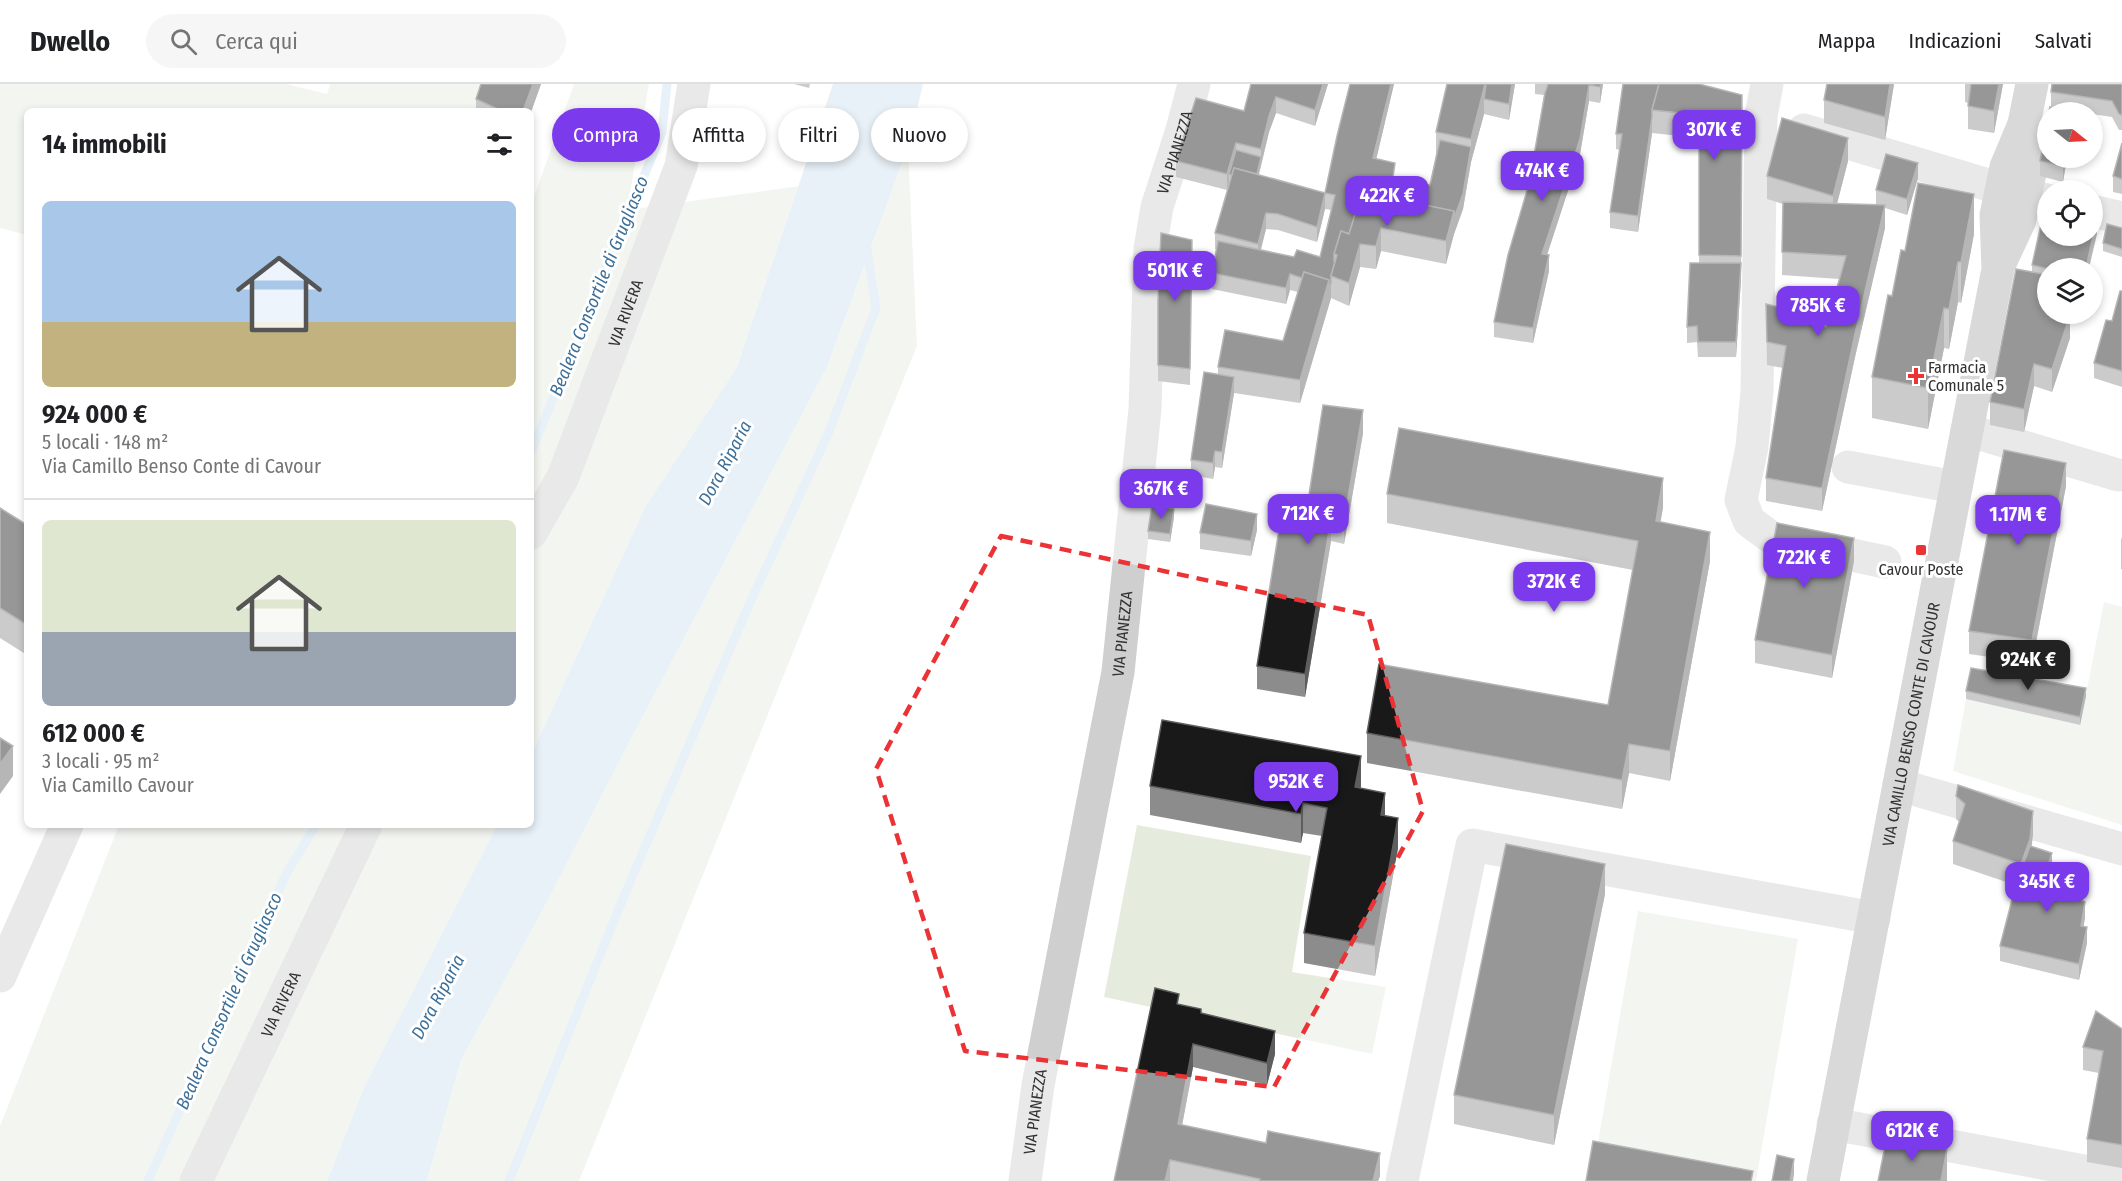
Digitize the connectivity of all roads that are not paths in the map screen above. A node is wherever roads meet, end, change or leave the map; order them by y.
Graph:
1 (694, 84) edge
2 (1194, 84) edge
3 (1767, 84) edge
4 (2032, 84) edge
5 (1747, 113) junction
6 (2025, 195) edge
7 (2103, 214) edge
8 (2122, 218) edge
9 (1967, 430) junction
10 (1848, 467) dead end
11 (2118, 476) dead end
12 (1955, 487) junction
13 (534, 528) edge
14 (1885, 562) dead end
15 (1899, 785) junction
16 (66, 828) edge
17 (365, 828) edge
18 (2122, 849) edge
19 (1874, 918) junction
20 (0, 976) edge
21 (1833, 1124) junction
22 (2122, 1178) edge
23 (196, 1181) edge
24 (1025, 1181) edge
25 (1402, 1181) edge
26 (1823, 1181) edge

1 - 13 street, VIA RIVERA
2 - 24 street, VIA PIANEZZA
3 - 5 street
4 - 6 main road, VIA CAMILLO BENSO CONTE DI CAVOUR
5 - 6 street
5 - 14 street
6 - 9 main road, VIA CAMILLO BENSO CONTE DI CAVOUR
7 - 8 street
9 - 11 street
9 - 12 main road, VIA CAMILLO BENSO CONTE DI CAVOUR
10 - 12 street
12 - 15 main road, VIA CAMILLO BENSO CONTE DI CAVOUR
15 - 18 street
15 - 19 main road, VIA CAMILLO BENSO CONTE DI CAVOUR
16 - 20 street
17 - 23 street, VIA RIVERA
19 - 21 main road, VIA CAMILLO BENSO CONTE DI CAVOUR
19 - 25 street
21 - 22 street
21 - 26 main road, VIA CAMILLO BENSO CONTE DI CAVOUR

